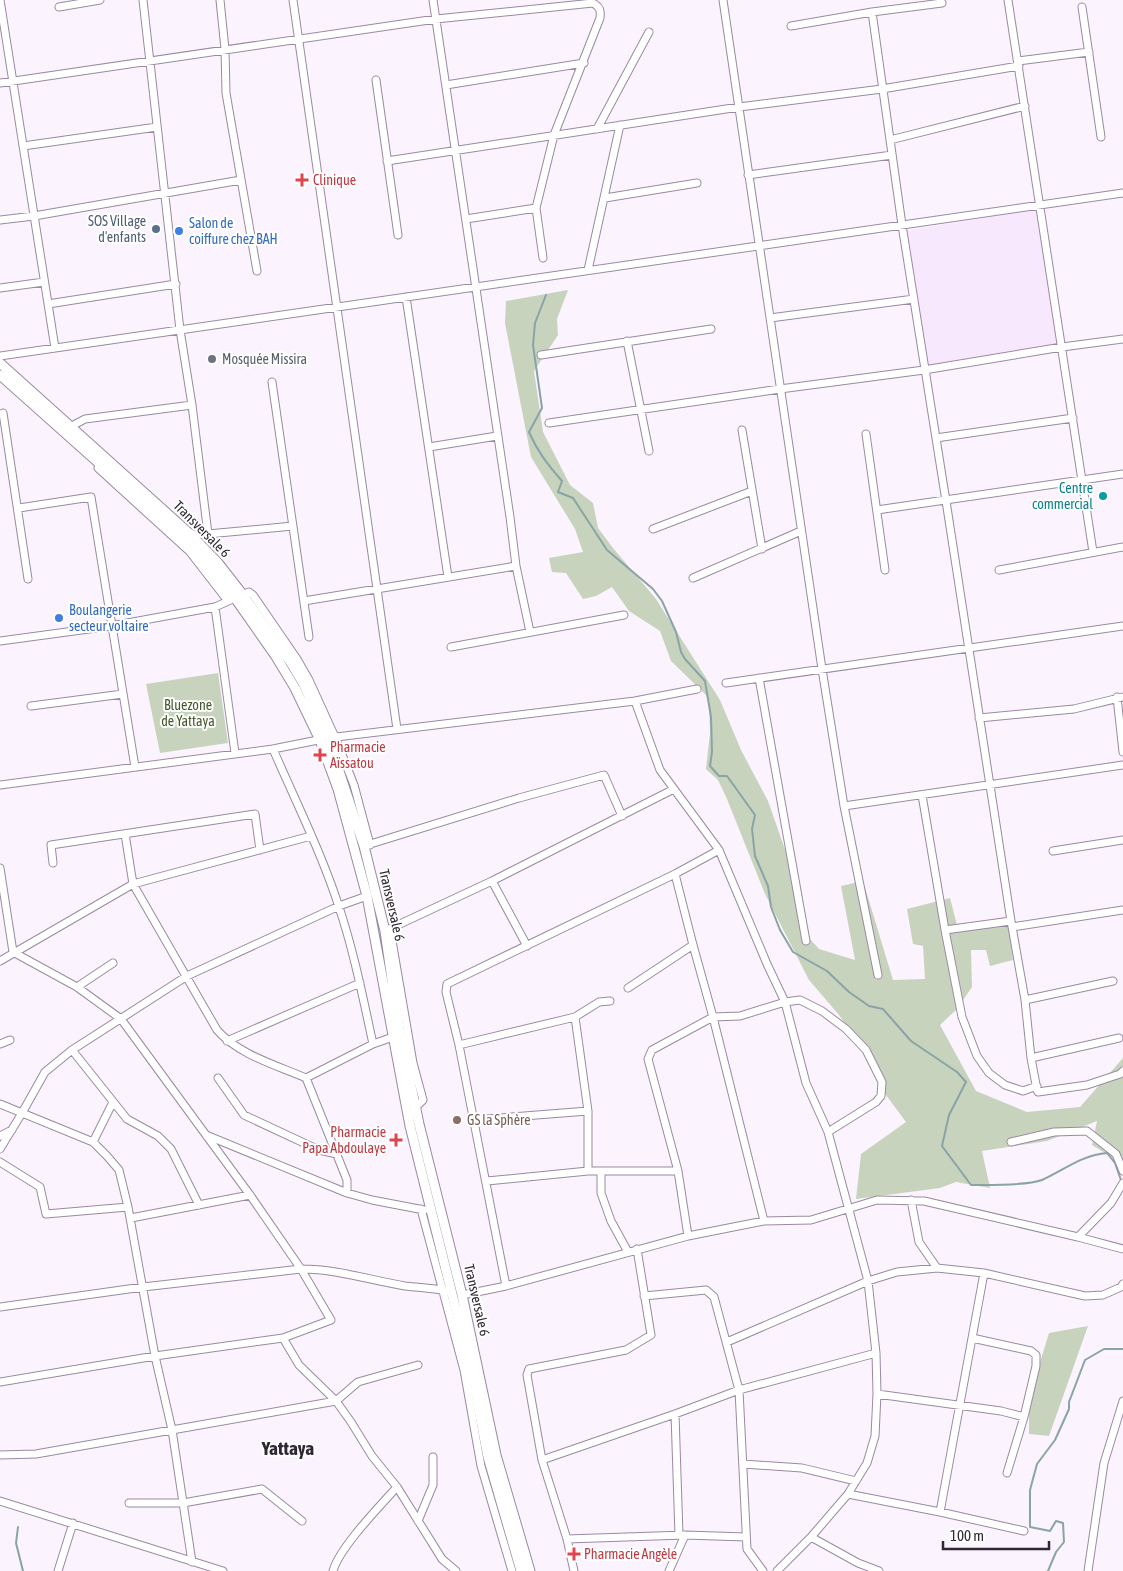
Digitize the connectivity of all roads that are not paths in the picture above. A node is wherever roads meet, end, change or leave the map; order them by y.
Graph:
1 (0, 0) edge
2 (100, 0) edge
3 (143, 0) edge
4 (220, 0) edge
5 (293, 0) edge
6 (433, 0) edge
7 (723, 0) edge
8 (1008, 0) edge
9 (942, 3) dead end
10 (59, 7) dead end
11 (1082, 7) dead end
12 (872, 12) junction
13 (436, 19) junction
14 (791, 26) dead end
15 (649, 32) dead end
16 (299, 38) junction
17 (225, 49) junction
18 (1089, 52) junction
19 (150, 60) junction
20 (584, 63) junction
21 (1018, 63) junction
22 (376, 80) dead end
23 (13, 81) junction
24 (0, 83) edge
25 (446, 85) junction
26 (882, 90) junction
27 (1025, 106) junction
28 (739, 107) junction
29 (620, 125) junction
30 (157, 127) junction
31 (597, 128) junction
32 (554, 135) junction
33 (1101, 137) dead end
34 (890, 140) junction
35 (23, 146) junction
36 (456, 150) junction
37 (892, 155) junction
38 (387, 161) junction
39 (748, 175) junction
40 (241, 180) junction
41 (697, 183) dead end
42 (1123, 193) edge
43 (164, 194) junction
44 (605, 198) junction
45 (1039, 205) junction
46 (536, 208) junction
47 (34, 216) junction
48 (466, 219) junction
49 (0, 220) edge
50 (902, 225) junction
51 (398, 235) dead end
52 (758, 246) junction
53 (543, 258) dead end
54 (588, 270) junction
55 (257, 271) dead end
56 (44, 282) junction
57 (176, 284) junction
58 (475, 287) junction
59 (0, 288) edge
60 (406, 297) junction
61 (914, 299) junction
62 (48, 304) junction
63 (336, 307) junction
64 (770, 318) junction
65 (711, 329) dead end
66 (180, 330) junction
67 (1123, 339) edge
68 (628, 341) junction
69 (1062, 347) junction
70 (55, 348) junction
71 (541, 355) dead end
72 (0, 356) edge
73 (0, 363) edge
74 (924, 370) junction
75 (0, 375) edge
76 (272, 382) dead end
77 (780, 389) junction
78 (192, 405) junction
79 (641, 409) junction
80 (3, 413) dead end
81 (1073, 418) junction
82 (549, 423) dead end
83 (70, 427) junction
84 (742, 430) dead end
85 (866, 434) dead end
86 (497, 436) junction
87 (936, 438) junction
88 (428, 446) junction
89 (650, 451) dead end
90 (1123, 474) edge
91 (1082, 480) junction
92 (752, 491) junction
93 (946, 501) junction
94 (19, 508) junction
95 (877, 510) junction
96 (293, 526) junction
97 (653, 529) dead end
98 (801, 531) junction
99 (190, 534) junction
100 (208, 534) junction
101 (1123, 547) edge
102 (762, 549) junction
103 (1093, 552) junction
104 (516, 566) junction
105 (885, 570) dead end
106 (1000, 570) dead end
107 (448, 577) junction
108 (693, 578) dead end
109 (28, 579) dead end
110 (377, 589) junction
111 (235, 598) junction
112 (304, 601) junction
113 (215, 607) junction
114 (624, 615) dead end
115 (111, 626) junction
116 (1123, 626) edge
117 (530, 632) junction
118 (309, 637) dead end
119 (0, 641) edge
120 (451, 646) dead end
121 (969, 648) junction
122 (822, 669) junction
123 (759, 678) junction
124 (726, 683) dead end
125 (697, 689) dead end
126 (123, 694) junction
127 (1120, 697) edge
128 (635, 701) junction
129 (31, 706) dead end
130 (980, 718) junction
131 (397, 729) junction
132 (328, 738) junction
133 (273, 749) junction
134 (1123, 752) edge
135 (235, 753) junction
136 (1123, 765) edge
137 (135, 767) junction
138 (0, 785) edge
139 (990, 785) junction
140 (674, 789) junction
141 (922, 795) junction
142 (844, 806) junction
143 (622, 816) junction
144 (125, 834) junction
145 (311, 836) junction
146 (1123, 840) edge
147 (367, 845) junction
148 (260, 850) junction
149 (719, 850) junction
150 (1053, 851) dead end
151 (53, 863) dead end
152 (0, 868) edge
153 (675, 874) junction
154 (492, 881) junction
155 (133, 884) junction
156 (367, 896) junction
157 (339, 906) junction
158 (1123, 910) edge
159 (1012, 924) junction
160 (388, 930) junction
161 (945, 930) junction
162 (806, 941) dead end
163 (693, 945) junction
164 (527, 946) junction
165 (13, 952) junction
166 (0, 961) edge
167 (113, 963) dead end
168 (878, 975) dead end
169 (187, 976) junction
170 (1113, 981) dead end
171 (360, 983) junction
172 (77, 986) junction
173 (628, 988) dead end
174 (1025, 1000) junction
175 (610, 1001) dead end
176 (785, 1002) junction
177 (576, 1017) junction
178 (713, 1017) junction
179 (121, 1019) junction
180 (393, 1037) junction
181 (1118, 1038) dead end
182 (10, 1040) dead end
183 (226, 1041) junction
184 (0, 1044) edge
185 (373, 1044) junction
186 (459, 1046) junction
187 (72, 1050) junction
188 (1031, 1058) junction
189 (1123, 1071) edge
190 (218, 1078) dead end
191 (306, 1078) junction
192 (1037, 1086) junction
193 (113, 1102) junction
194 (0, 1104) edge
195 (588, 1111) junction
196 (22, 1113) junction
197 (474, 1120) junction
198 (12, 1130) junction
199 (828, 1132) junction
200 (206, 1134) junction
201 (0, 1136) edge
202 (93, 1142) junction
203 (1011, 1142) dead end
204 (0, 1150) edge
205 (337, 1154) junction
206 (0, 1162) edge
207 (588, 1171) junction
208 (601, 1171) junction
209 (678, 1171) junction
210 (1123, 1171) edge
211 (487, 1181) junction
212 (1123, 1183) edge
213 (347, 1192) junction
214 (250, 1195) junction
215 (911, 1200) junction
216 (199, 1205) junction
217 (128, 1207) junction
218 (420, 1209) junction
219 (849, 1209) junction
220 (431, 1213) junction
221 (130, 1218) junction
222 (764, 1221) junction
223 (688, 1236) junction
224 (1078, 1237) junction
225 (637, 1249) junction
226 (1123, 1250) edge
227 (628, 1252) junction
228 (937, 1268) junction
229 (301, 1269) junction
230 (984, 1273) junction
231 (868, 1281) junction
232 (506, 1286) junction
233 (1122, 1286) edge
234 (143, 1287) junction
235 (442, 1289) junction
236 (452, 1292) junction
237 (462, 1295) junction
238 (644, 1296) junction
239 (0, 1307) edge
240 (283, 1338) junction
241 (972, 1338) junction
242 (727, 1342) junction
243 (876, 1353) junction
244 (155, 1356) junction
245 (464, 1356) junction
246 (418, 1365) dead end
247 (0, 1382) edge
248 (739, 1390) junction
249 (876, 1394) junction
250 (336, 1401) junction
251 (1123, 1401) edge
252 (960, 1405) junction
253 (675, 1414) junction
254 (1024, 1417) junction
255 (172, 1430) junction
256 (0, 1455) edge
257 (433, 1457) dead end
258 (542, 1460) junction
259 (742, 1464) junction
260 (1007, 1473) dead end
261 (856, 1481) junction
262 (397, 1487) junction
263 (848, 1494) junction
264 (0, 1501) edge
265 (129, 1503) dead end
266 (183, 1503) junction
267 (940, 1512) junction
268 (302, 1521) dead end
269 (418, 1521) junction
270 (73, 1524) junction
271 (504, 1530) junction
272 (1024, 1531) dead end
273 (682, 1535) junction
274 (746, 1537) junction
275 (811, 1537) junction
276 (567, 1539) junction
277 (192, 1562) junction
278 (779, 1568) edge
279 (58, 1571) edge
280 (223, 1571) edge
281 (333, 1571) edge
282 (456, 1571) edge
283 (512, 1571) edge
284 (521, 1571) edge
285 (530, 1571) edge
286 (574, 1571) edge
287 (670, 1571) edge
288 (763, 1571) edge
289 (790, 1571) edge
290 (879, 1571) edge
291 (1088, 1571) edge

1 - 23 street
2 - 10 street
3 - 19 street
4 - 17 street
5 - 16 street
6 - 13 street
7 - 28 street
8 - 21 street
9 - 12 street
11 - 18 street
12 - 14 street
12 - 26 street
13 - 16 street
13 - 20 street
13 - 25 street
15 - 31 street
16 - 17 street
16 - 63 street
17 - 19 street
17 - 40 street
18 - 21 street
18 - 33 street
19 - 23 street
19 - 30 street
20 - 25 street
20 - 32 street
21 - 26 street
21 - 27 street
22 - 38 street
23 - 24 street
23 - 35 street
25 - 36 street
26 - 28 street
26 - 34 street
27 - 34 street
27 - 45 street
28 - 29 street
28 - 39 street
29 - 31 street
29 - 44 street
30 - 35 street
30 - 43 street
31 - 32 street
32 - 36 street
32 - 46 street
34 - 37 street
35 - 47 street
36 - 38 street
36 - 48 street
37 - 39 street
37 - 50 street
38 - 51 street
39 - 52 street
40 - 43 street
40 - 55 street
41 - 44 street
42 - 45 street
43 - 47 street
43 - 57 street
44 - 54 street
45 - 50 street
45 - 69 street
46 - 48 street
46 - 53 street
47 - 49 street
47 - 56 street
48 - 58 street
50 - 52 street
50 - 61 street
52 - 54 street
52 - 64 street
54 - 58 street
56 - 59 street
56 - 62 street
57 - 62 street
57 - 66 street
58 - 60 street
58 - 86 street
60 - 63 street
60 - 88 street
61 - 64 street
61 - 74 street
62 - 70 street
63 - 66 street
63 - 110 street
64 - 77 street
65 - 68 street
66 - 70 street
66 - 78 street
67 - 69 street
68 - 71 street
68 - 79 street
69 - 74 street
69 - 81 street
70 - 72 street
73 - 83 main road, Transversale 6
74 - 77 street
74 - 87 street
75 - 111 main road, Transversale 6
76 - 96 street
77 - 79 street
77 - 98 street
78 - 83 street
78 - 100 street
79 - 82 street
79 - 89 street
80 - 94 street
81 - 87 street
81 - 91 street
83 - 99 main road, Transversale 6
84 - 92 street
85 - 95 street
86 - 88 street
86 - 104 street
87 - 93 street
88 - 107 street
90 - 91 street
91 - 93 street
91 - 103 street
92 - 97 street
92 - 102 street
93 - 95 street
93 - 121 street
94 - 109 street
94 - 115 street
95 - 105 street
96 - 100 street
96 - 112 street
98 - 102 street
98 - 122 street
99 - 100 street
99 - 111 main road, Transversale 6
101 - 103 street
102 - 108 street
103 - 106 street
104 - 107 street
104 - 117 street
107 - 110 street
110 - 112 street
110 - 131 street
111 - 113 street
111 - 132 main road, Transversale 6
111 - 132 main road, Transversale 6
112 - 118 street
113 - 115 street
113 - 135 street
114 - 117 street
115 - 119 street
115 - 126 street
116 - 121 street
117 - 120 street
121 - 122 street
121 - 130 street
122 - 123 street
122 - 142 street
123 - 124 street
123 - 162 street
125 - 128 street
126 - 129 street
126 - 137 street
127 - 130 street
127 - 134 street
128 - 131 street
128 - 140 street
130 - 139 street
131 - 132 street
132 - 133 street
132 - 147 main road, Transversale 6
132 - 156 main road, Transversale 6
133 - 135 street
133 - 145 street
135 - 137 street
136 - 139 street
137 - 138 street
139 - 141 street
139 - 159 street
140 - 143 street
140 - 149 street
141 - 142 street
141 - 161 street
142 - 168 street
143 - 147 street
143 - 154 street
144 - 148 street
144 - 151 street
144 - 155 street
145 - 148 street
145 - 157 street
146 - 150 street
147 - 160 main road, Transversale 6
148 - 155 street
149 - 153 street
149 - 176 street
152 - 165 street
153 - 163 street
153 - 164 street
154 - 160 street
154 - 164 street
155 - 165 street
155 - 169 street
156 - 157 street
156 - 180 main road, Transversale 6
157 - 169 street
157 - 171 street
158 - 159 street
159 - 161 street
159 - 174 street
160 - 237 main road, Transversale 6
161 - 192 street
163 - 173 street
163 - 178 street
164 - 186 street
165 - 166 street
165 - 172 street
167 - 172 street
169 - 179 street
169 - 183 street
170 - 174 street
171 - 183 street
171 - 185 street
172 - 179 street
174 - 188 street
175 - 177 street
176 - 178 street
176 - 199 street
176 - 199 street
177 - 186 street
177 - 195 street
178 - 209 street
178 - 222 street
179 - 187 street
179 - 200 street
180 - 185 street
180 - 220 main road, Transversale 6
181 - 188 street
182 - 184 street
183 - 191 street
185 - 191 street
186 - 197 street
187 - 193 street
187 - 196 street
188 - 192 street
189 - 192 street
190 - 205 street
191 - 205 street
193 - 202 street
193 - 216 street
194 - 196 street
195 - 197 street
195 - 207 street
196 - 198 street
196 - 202 street
197 - 211 street
198 - 201 street
198 - 204 street
199 - 219 street
200 - 213 street
200 - 214 street
202 - 217 street
203 - 210 street
205 - 213 street
206 - 217 street
207 - 208 street
207 - 211 street
208 - 209 street
208 - 227 street
209 - 223 street
211 - 232 street
212 - 224 street
213 - 218 street
214 - 216 street
214 - 229 street
215 - 219 street
215 - 224 street
215 - 228 street
216 - 221 street
217 - 221 street
218 - 220 street
218 - 235 street
219 - 222 street
219 - 231 street
220 - 236 main road, Transversale 6
221 - 234 street
222 - 223 street
223 - 225 street
224 - 226 street
225 - 227 street
225 - 238 street
227 - 232 street
228 - 230 street
228 - 231 street
229 - 234 street
229 - 235 street
229 - 240 street
230 - 233 street
230 - 241 street
231 - 242 street
231 - 243 street
232 - 237 street
234 - 239 street
234 - 244 street
235 - 236 street
235 - 245 street
236 - 245 main road, Transversale 6
237 - 285 main road, Transversale 6
238 - 242 street
238 - 258 street
240 - 244 street
240 - 250 street
241 - 252 street
241 - 254 street
242 - 248 street
243 - 248 street
243 - 249 street
244 - 247 street
244 - 255 street
245 - 271 main road, Transversale 6
246 - 250 street
248 - 253 street
248 - 259 street
249 - 252 street
249 - 261 street
250 - 255 street
250 - 262 street
251 - 291 street
252 - 254 street
252 - 267 street
253 - 258 street
253 - 273 street
254 - 260 street
255 - 256 street
255 - 266 street
257 - 269 street
258 - 276 street
259 - 261 street
259 - 274 street
261 - 263 street
262 - 269 street
262 - 281 street
263 - 267 street
263 - 275 street
264 - 270 street
265 - 266 street
266 - 268 street
266 - 277 street
267 - 272 street
269 - 282 street
270 - 277 street
270 - 279 street
271 - 283 street
271 - 284 main road, Transversale 6
273 - 274 street
273 - 276 street
273 - 287 street
274 - 288 street
275 - 278 street
275 - 290 street
276 - 286 street
277 - 280 street
278 - 289 street

